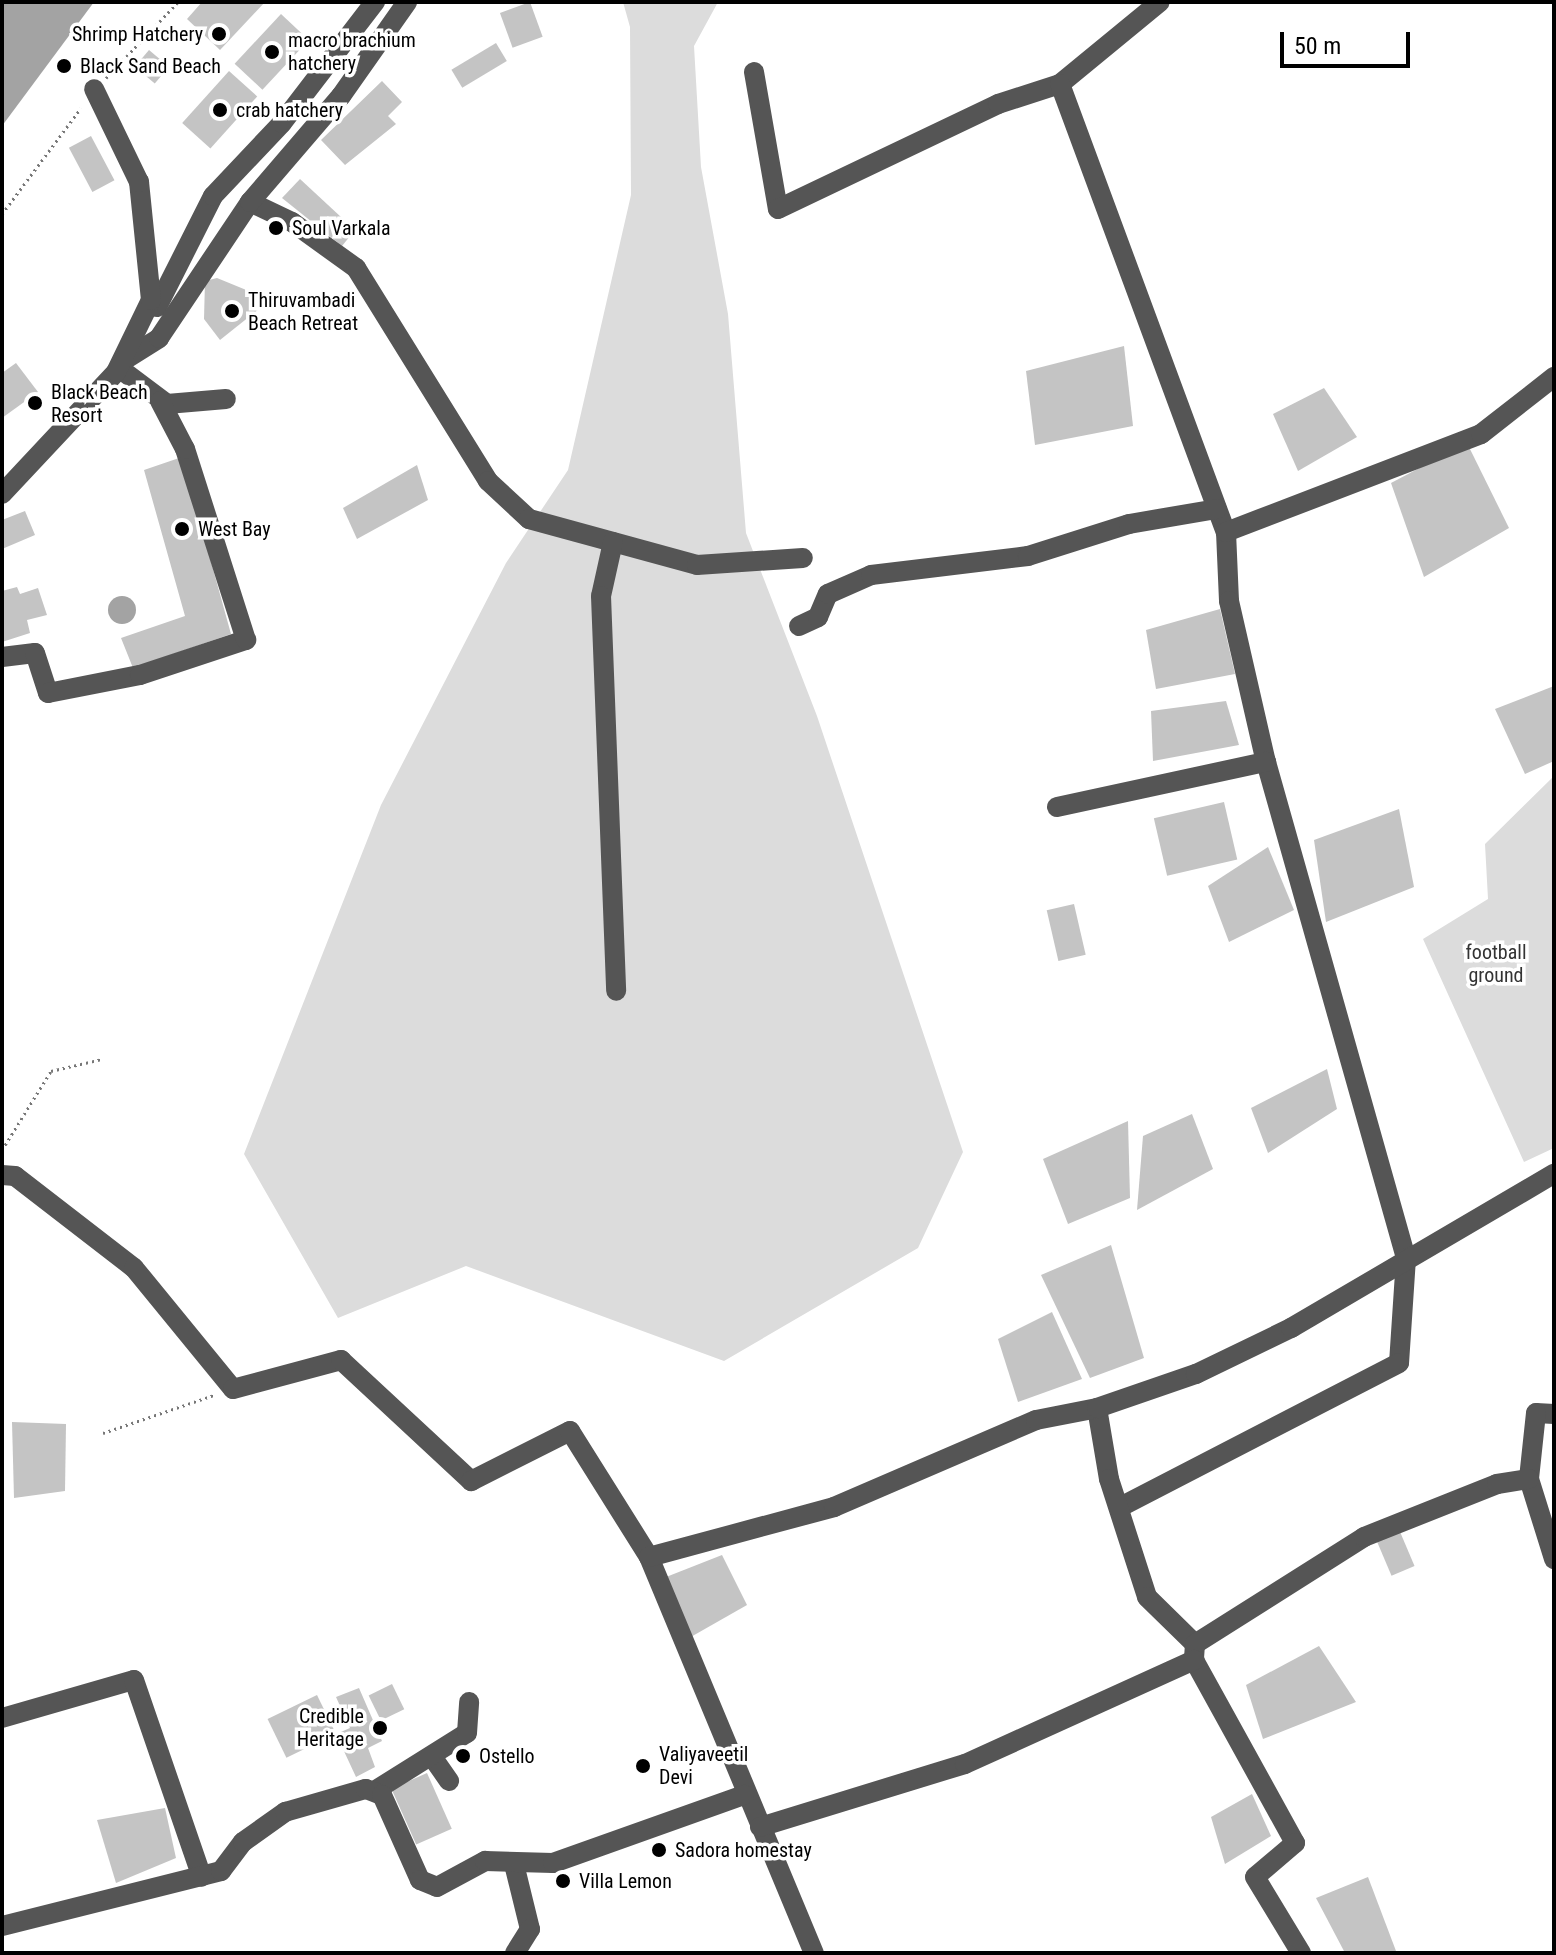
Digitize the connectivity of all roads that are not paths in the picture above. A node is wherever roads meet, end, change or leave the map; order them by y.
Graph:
1 (375, 2) edge
2 (407, 2) edge
3 (1160, 2) edge
4 (754, 72) dead end
5 (1060, 84) junction
6 (94, 89) dead end
7 (250, 202) junction
8 (122, 363) junction
9 (1554, 377) edge
10 (226, 399) dead end
11 (160, 401) junction
12 (2, 494) edge
13 (1217, 509) junction
14 (1226, 532) junction
15 (613, 542) junction
16 (803, 558) dead end
17 (799, 626) dead end
18 (2, 657) edge
19 (1266, 762) junction
20 (1057, 807) dead end
21 (616, 991) dead end
22 (1554, 1174) edge
23 (2, 1175) edge
24 (1406, 1258) junction
25 (1097, 1408) junction
26 (1554, 1414) edge
27 (1529, 1479) junction
28 (1120, 1507) junction
29 (649, 1557) junction
30 (1554, 1559) edge
31 (1194, 1652) junction
32 (469, 1702) dead end
33 (2, 1718) edge
34 (433, 1758) junction
35 (449, 1781) dead end
36 (376, 1790) junction
37 (744, 1795) junction
38 (760, 1827) junction
39 (514, 1864) junction
40 (202, 1877) junction
41 (2, 1926) edge
42 (515, 1953) edge
43 (814, 1953) edge
44 (1301, 1953) edge

1 - 8 street
2 - 7 street
3 - 5 street
4 - 5 street
5 - 13 street
6 - 8 street
7 - 8 street
7 - 15 street
8 - 11 street
8 - 12 street
9 - 14 street
10 - 11 street
11 - 18 street
13 - 14 street
13 - 17 street
14 - 19 street
15 - 16 street
15 - 21 street
19 - 20 street
19 - 24 street
22 - 24 street
23 - 29 street
24 - 25 street
24 - 28 street
25 - 28 street
25 - 29 street
26 - 27 street
27 - 30 street
27 - 31 street
28 - 31 street
29 - 37 street
31 - 38 street
31 - 44 street
32 - 34 street
33 - 40 street
34 - 35 street
34 - 36 street
36 - 39 street
36 - 40 street
37 - 38 street
37 - 39 street
38 - 43 street
39 - 42 street
40 - 41 street

